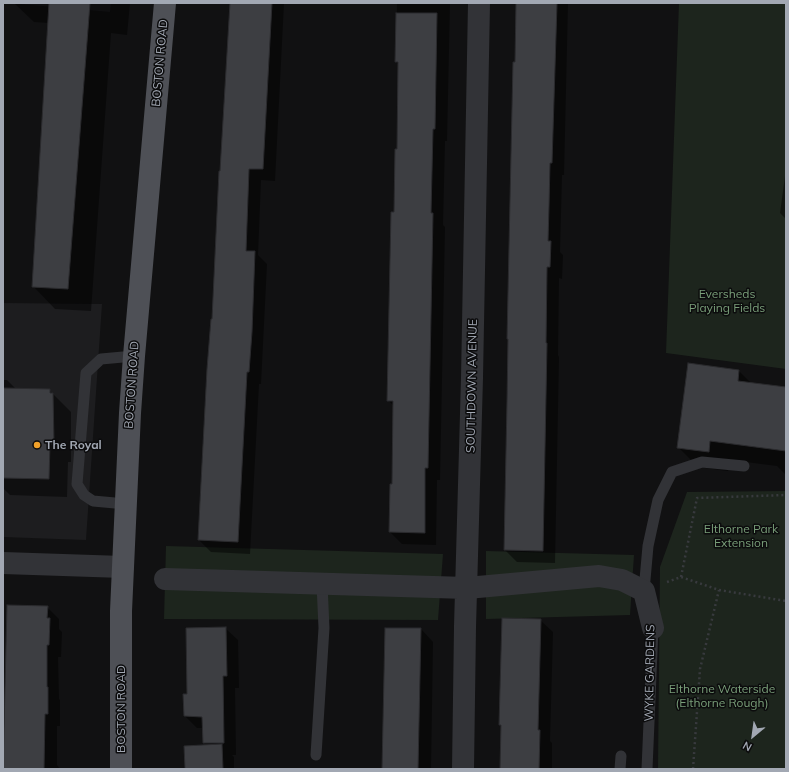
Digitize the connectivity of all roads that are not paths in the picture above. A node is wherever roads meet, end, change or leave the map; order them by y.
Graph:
1 (165, 3) edge
2 (479, 3) edge
3 (134, 356) junction
4 (744, 466) dead end
5 (126, 504) junction
6 (3, 562) edge
7 (123, 567) junction
8 (165, 579) dead end
9 (322, 584) junction
10 (467, 588) junction
11 (644, 591) junction
12 (653, 628) joint
13 (316, 755) dead end
14 (621, 756) dead end
15 (121, 769) edge
16 (463, 769) edge
17 (620, 769) edge
18 (647, 769) edge

1 - 3 main road, BOSTON ROAD
2 - 10 street, SOUTHDOWN AVENUE
3 - 5 main road, BOSTON ROAD
3 - 5 lane
4 - 11 lane
5 - 7 main road, BOSTON ROAD
6 - 7 street
7 - 15 main road, BOSTON ROAD
8 - 9 street
9 - 10 street
9 - 13 lane
10 - 11 street
10 - 16 street, SOUTHDOWN AVENUE
11 - 12 street, WYKE GARDENS
12 - 18 lane, WYKE GARDENS
14 - 17 lane

